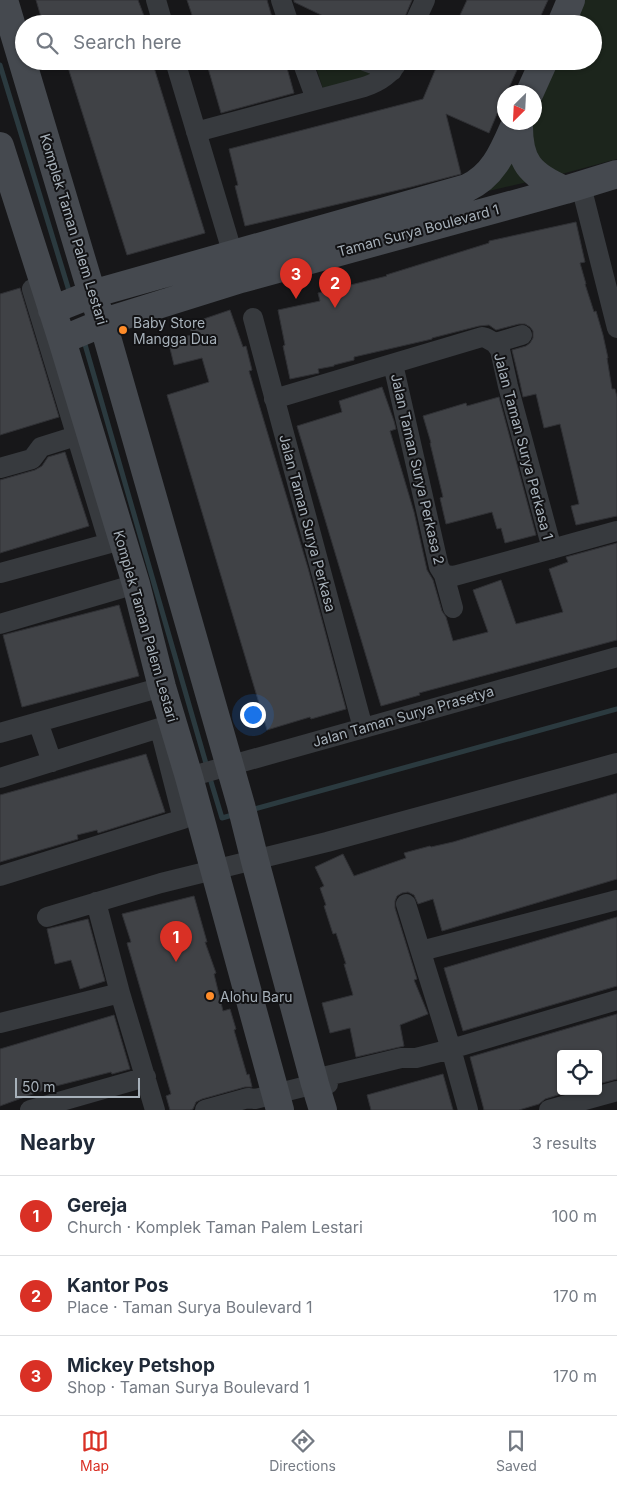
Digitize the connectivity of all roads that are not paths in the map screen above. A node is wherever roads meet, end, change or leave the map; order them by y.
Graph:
1 (4, 0) edge
2 (156, 0) edge
3 (281, 0) edge
4 (425, 0) edge
5 (571, 0) edge
6 (160, 15) edge
7 (286, 15) edge
8 (418, 15) edge
9 (565, 15) edge
10 (15, 50) edge
11 (20, 70) edge
12 (177, 70) edge
13 (305, 70) edge
14 (391, 70) edge
15 (540, 70) edge
16 (533, 85) edge
17 (316, 100) junction
18 (514, 130) edge
19 (519, 130) edge
20 (196, 132) junction
21 (0, 146) edge
22 (617, 174) edge
23 (0, 186) edge
24 (573, 188) junction
25 (232, 254) junction
26 (241, 279) junction
27 (71, 302) junction
28 (615, 314) edge
29 (252, 318) dead end
30 (76, 334) junction
31 (522, 335) dead end
32 (495, 343) junction
33 (393, 364) junction
34 (274, 398) junction
35 (76, 436) junction
36 (0, 468) edge
37 (617, 531) edge
38 (116, 542) junction
39 (552, 549) junction
40 (0, 573) edge
41 (444, 575) junction
42 (136, 584) junction
43 (453, 608) dead end
44 (0, 624) edge
45 (617, 656) edge
46 (162, 686) junction
47 (38, 722) junction
48 (167, 726) junction
49 (363, 728) junction
50 (0, 733) edge
51 (52, 762) junction
52 (617, 763) edge
53 (224, 767) junction
54 (194, 775) junction
55 (0, 778) edge
56 (255, 861) junction
57 (215, 869) junction
58 (0, 876) edge
59 (617, 900) edge
60 (96, 902) junction
61 (406, 904) dead end
62 (47, 917) dead end
63 (421, 951) junction
64 (120, 993) junction
65 (617, 1000) edge
66 (0, 1023) edge
67 (451, 1049) junction
68 (146, 1077) junction
69 (315, 1084) junction
70 (617, 1091) edge
71 (270, 1101) edge
72 (30, 1110) edge
73 (155, 1110) edge
74 (205, 1110) edge
75 (237, 1110) edge
76 (323, 1110) edge
77 (468, 1110) edge
78 (549, 1110) edge

1 - 10 street, Komplek Taman Palem Lestari
2 - 6 street
3 - 7 street
4 - 8 street
5 - 9 street
11 - 27 street, Komplek Taman Palem Lestari
12 - 20 street
13 - 17 street
14 - 17 street
15 - 16 street
17 - 20 street
18 - 25 street, Taman Surya Boulevard 1
19 - 24 street
20 - 25 street
21 - 27 street, Komplek Taman Palem Lestari
22 - 24 street, Taman Surya Boulevard 1
23 - 30 street
24 - 26 street, Taman Surya Boulevard 1
24 - 28 street
25 - 26 street
25 - 27 street, Taman Surya Boulevard 1
26 - 30 street, Taman Surya Boulevard 1
27 - 30 street, Komplek Taman Palem Lestari
27 - 30 street, Komplek Taman Palem Lestari
29 - 34 street, Jalan Taman Surya Perkasa
30 - 35 street
30 - 38 street, Komplek Taman Palem Lestari
30 - 53 street, Komplek Taman Palem Lestari
31 - 32 street
32 - 33 street
32 - 39 street, Jalan Taman Surya Perkasa 1
33 - 34 street
33 - 41 street, Jalan Taman Surya Perkasa 2
34 - 49 street, Jalan Taman Surya Perkasa
35 - 36 street
35 - 38 street
37 - 39 street, Jalan Taman Surya Perkasa 2
38 - 40 street
38 - 42 street, Komplek Taman Palem Lestari
39 - 41 street, Jalan Taman Surya Perkasa 2
41 - 43 street
42 - 44 street
42 - 46 street, Komplek Taman Palem Lestari
45 - 49 street, Jalan Taman Surya Prasetya
46 - 47 street
46 - 48 street, Komplek Taman Palem Lestari
47 - 50 street
47 - 51 street
48 - 51 street
48 - 54 street, Komplek Taman Palem Lestari
48 - 58 street
49 - 53 street, Jalan Taman Surya Prasetya
51 - 55 street
52 - 56 street
53 - 54 street, Jalan Taman Surya Prasetya
53 - 56 street, Komplek Taman Palem Lestari
54 - 57 street, Komplek Taman Palem Lestari
56 - 57 street
56 - 69 street, Komplek Taman Palem Lestari
57 - 60 street
57 - 71 street, Komplek Taman Palem Lestari
59 - 63 street
60 - 62 street
60 - 64 street
61 - 63 street
63 - 67 street
64 - 66 street
64 - 68 street
65 - 67 street
67 - 69 street
67 - 77 street
68 - 72 street
68 - 73 street
69 - 71 street
69 - 76 street, Komplek Taman Palem Lestari
70 - 78 street
71 - 74 street
71 - 75 street

